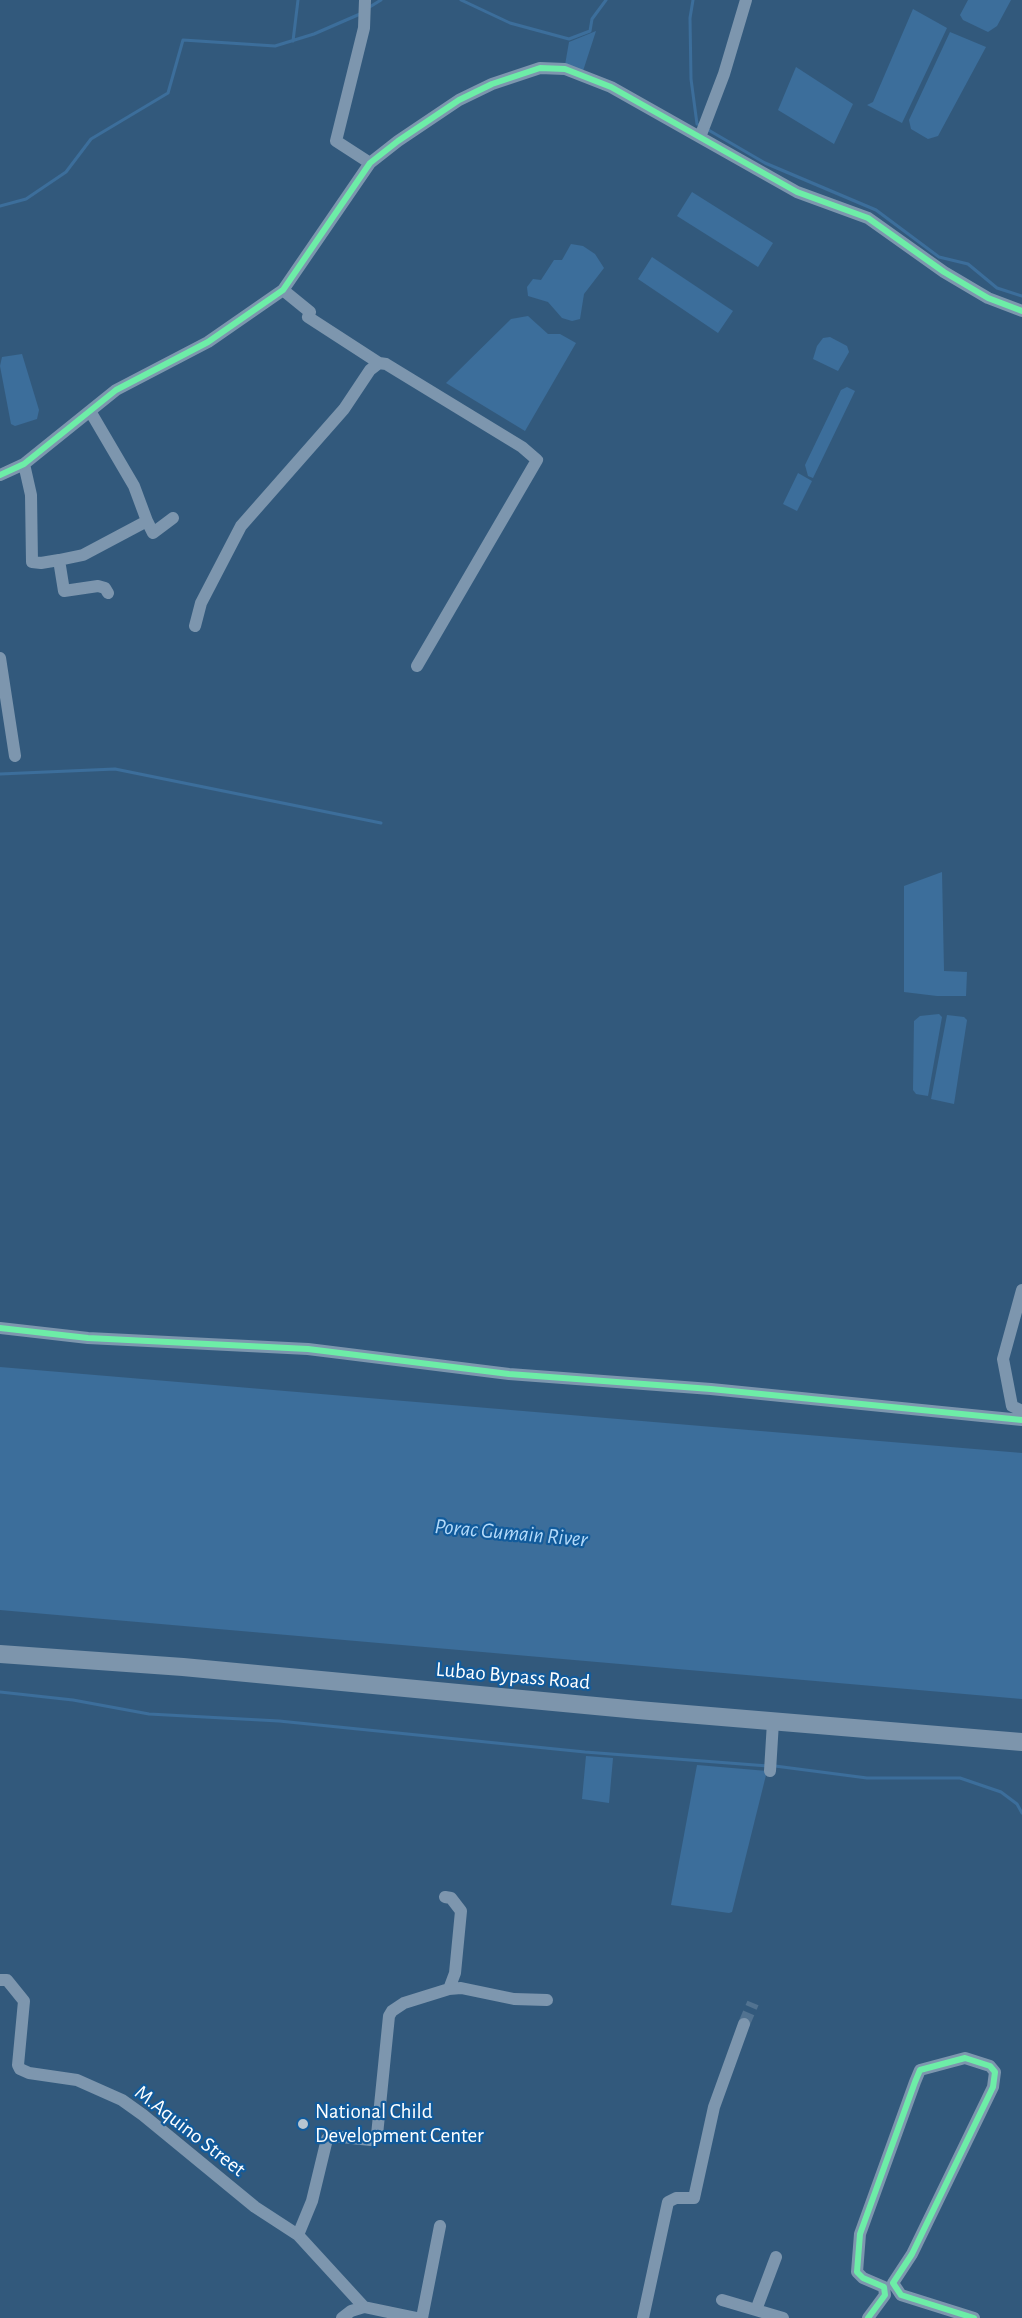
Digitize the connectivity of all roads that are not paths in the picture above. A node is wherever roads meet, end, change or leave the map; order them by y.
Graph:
1 (746, 0) edge
2 (364, 1) edge
3 (700, 137) junction
4 (370, 164) junction
5 (283, 290) junction
6 (1022, 311) edge
7 (379, 363) junction
8 (90, 411) junction
9 (24, 464) junction
10 (0, 475) edge
11 (173, 518) dead end
12 (147, 521) junction
13 (59, 560) junction
14 (108, 593) dead end
15 (195, 626) dead end
16 (0, 658) edge
17 (417, 666) dead end
18 (15, 756) dead end
19 (1022, 1290) edge
20 (0, 1328) edge
21 (1022, 1411) edge
22 (1022, 1420) edge
23 (0, 1654) edge
24 (773, 1722) junction
25 (1022, 1742) edge
26 (770, 1767) dead end
27 (446, 1897) dead end
28 (0, 1980) edge
29 (449, 1989) junction
30 (547, 2000) dead end
31 (744, 2024) tunnel mouth
32 (440, 2226) dead end
33 (298, 2235) junction
34 (776, 2257) dead end
35 (890, 2290) junction
36 (722, 2300) dead end
37 (363, 2307) junction
38 (756, 2310) junction
39 (342, 2318) edge
40 (417, 2318) edge
41 (422, 2318) edge
42 (644, 2318) edge
43 (783, 2318) edge
44 (868, 2318) edge
45 (974, 2318) edge

1 - 3 street
2 - 4 street
3 - 4 street
3 - 6 street
4 - 5 street
5 - 7 street
5 - 8 street
7 - 15 street
7 - 17 street
8 - 9 street
8 - 12 street
9 - 10 street
9 - 13 street
11 - 12 street
12 - 13 street
13 - 14 street
16 - 18 street
19 - 21 street
20 - 22 street
23 - 24 highway, Lubao Bypass Road
24 - 25 highway, Lubao Bypass Road
24 - 26 street
27 - 29 street
28 - 33 street, M.Aquino Street
29 - 30 street
29 - 33 street
31 - 42 street
32 - 41 street
33 - 37 street, M.Aquino Street
34 - 38 street
35 - 35 street
35 - 44 street
35 - 45 street
36 - 38 street
37 - 39 street
37 - 40 street
38 - 43 street

